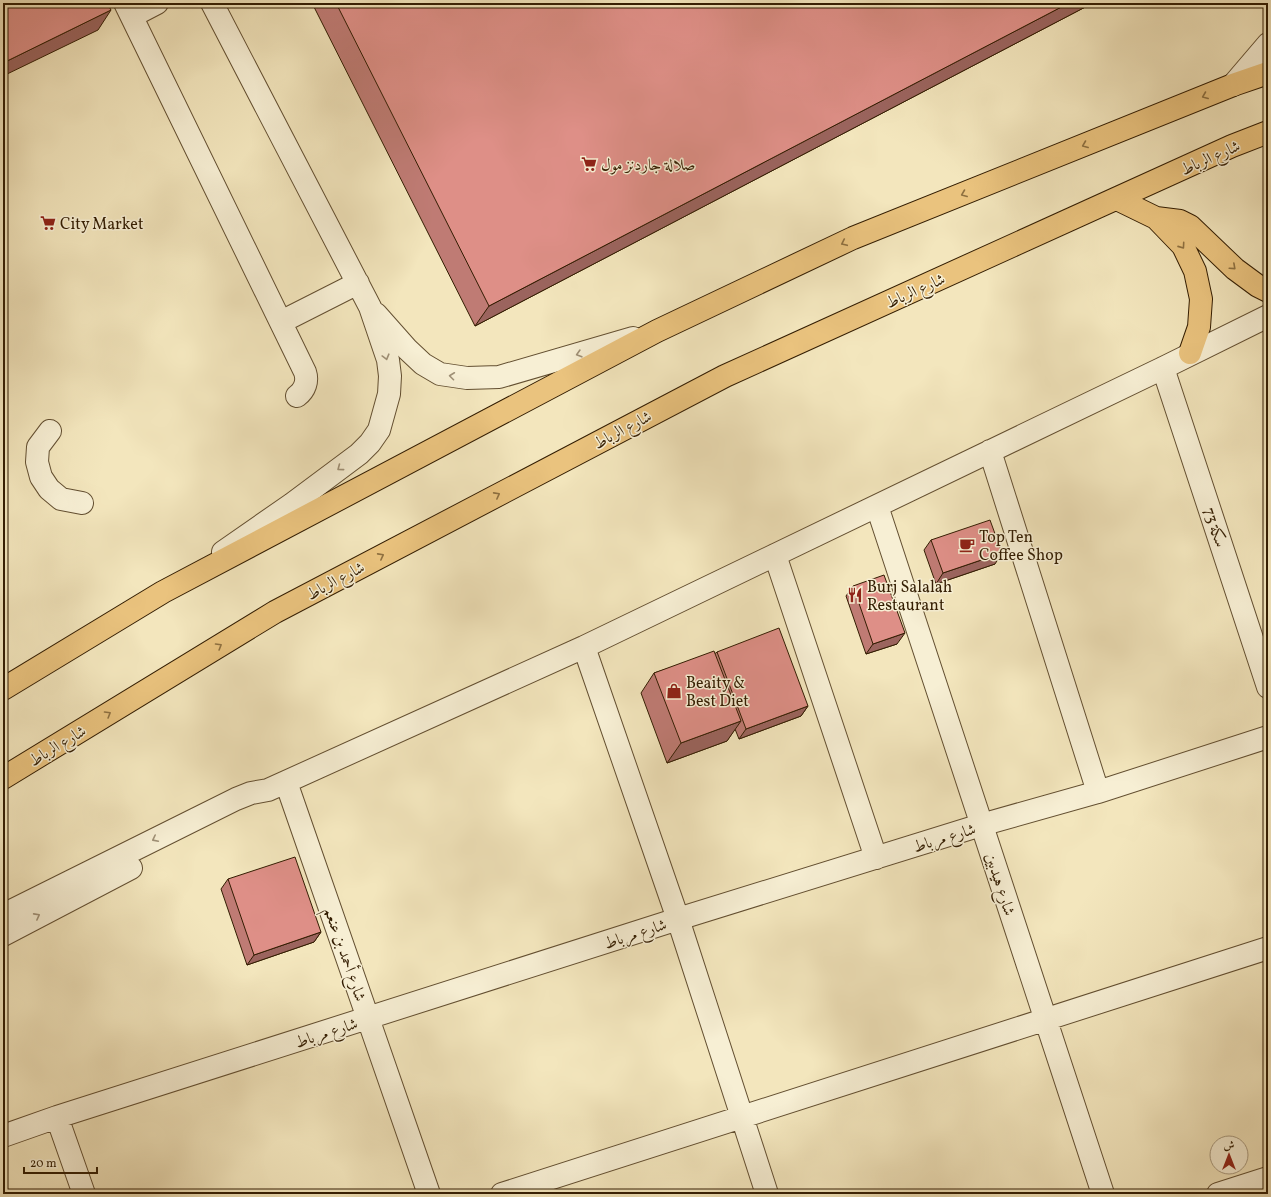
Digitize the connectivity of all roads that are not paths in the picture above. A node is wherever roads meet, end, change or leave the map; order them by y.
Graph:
1 (157, 3) edge
2 (212, 3) edge
3 (128, 10) edge
4 (1268, 44) edge
5 (1268, 72) edge
6 (1233, 85) junction
7 (1268, 132) edge
8 (1117, 199) junction
9 (1156, 218) junction
10 (358, 284) junction
11 (1268, 290) edge
12 (370, 307) junction
13 (1268, 316) edge
14 (281, 322) junction
15 (657, 331) junction
16 (1190, 354) junction
17 (1163, 368) junction
18 (297, 396) dead end
19 (50, 431) dead end
20 (990, 451) junction
21 (82, 503) dead end
22 (877, 506) junction
23 (775, 555) junction
24 (163, 592) junction
25 (584, 647) junction
26 (1268, 687) edge
27 (3, 689) edge
28 (1268, 736) edge
29 (3, 778) edge
30 (277, 786) junction
31 (1098, 792) junction
32 (981, 826) junction
33 (876, 858) junction
34 (3, 915) edge
35 (678, 919) junction
36 (3, 935) edge
37 (1268, 948) edge
38 (368, 1018) junction
39 (1045, 1019) junction
40 (57, 1117) junction
41 (741, 1117) junction
42 (3, 1136) edge
43 (1268, 1178) edge
44 (84, 1194) edge
45 (429, 1194) edge
46 (502, 1194) edge
47 (767, 1194) edge
48 (1103, 1194) edge
49 (1218, 1194) edge

1 - 3 street
2 - 10 street
3 - 14 street
4 - 6 street
5 - 6 highway
6 -> 15 highway
7 - 8 highway, شارع الرباط
8 - 9 highway
29 -> 8 highway, شارع الرباط
9 -> 11 highway
9 -> 16 highway
10 - 12 street
10 - 14 street
15 -> 12 street
12 -> 24 street
13 - 16 street
14 - 18 street
15 - 24 highway
16 - 17 street
17 - 20 street
17 - 26 street, سكة 73
19 - 21 street
20 - 22 street
20 - 31 street
22 - 23 street
22 - 32 street, شارع هيدبين
23 - 25 street
23 - 33 street
24 - 27 highway
25 - 30 street
25 - 35 street
28 - 31 street, شارع مرباط
30 -> 34 street
36 -> 30 street
30 - 38 street, شارع أحمد بن عنعم
31 - 32 street, شارع مرباط
32 - 33 street, شارع مرباط
32 - 39 street, شارع هيدبين
33 - 35 street, شارع مرباط
35 - 38 street, شارع مرباط
35 - 41 street
37 - 39 street
38 - 40 street, شارع مرباط
38 - 45 street, شارع أحمد بن عنعم
39 - 41 street
39 - 48 street, شارع هيدبين
40 - 42 street, شارع مرباط
40 - 44 street
41 - 46 street
41 - 47 street
43 - 49 street

